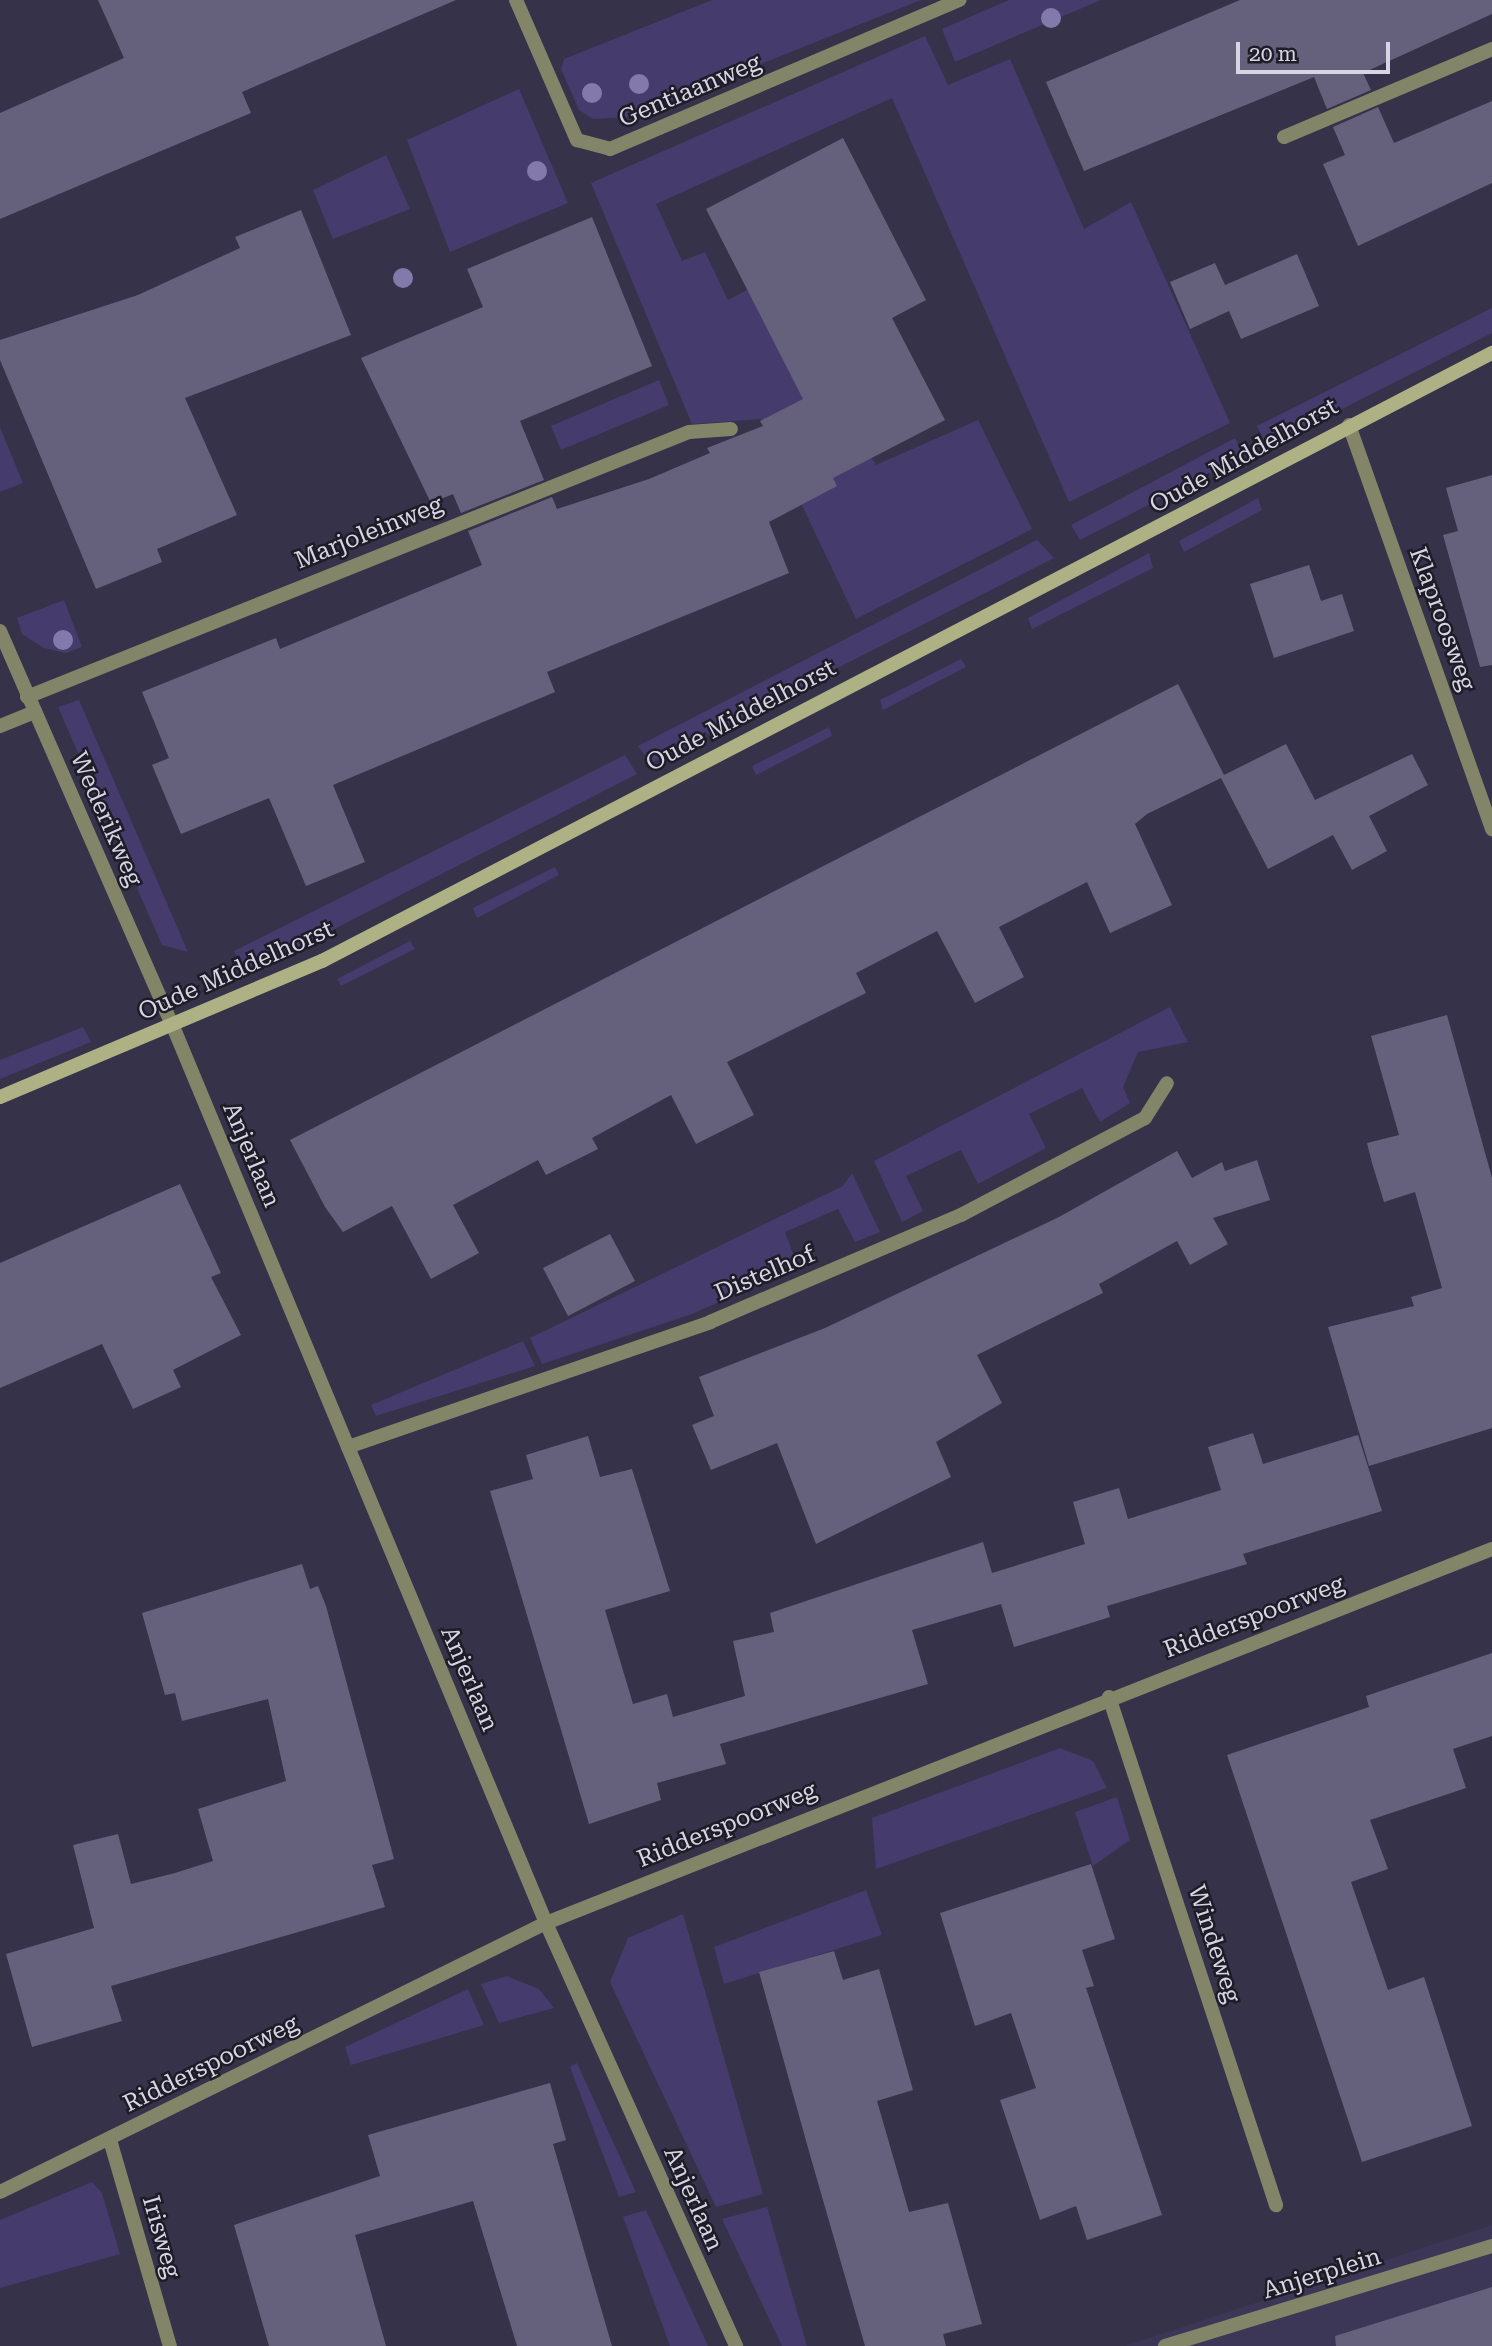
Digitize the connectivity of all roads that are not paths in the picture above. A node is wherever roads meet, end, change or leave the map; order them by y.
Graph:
1 (516, 0) edge
2 (960, 0) edge
3 (1492, 49) edge
4 (1284, 138) dead end
5 (1492, 353) edge
6 (1349, 425) junction
7 (732, 429) dead end
8 (0, 631) edge
9 (27, 697) junction
10 (35, 712) junction
11 (0, 726) edge
12 (1492, 829) edge
13 (172, 1024) junction
14 (1167, 1083) dead end
15 (0, 1097) edge
16 (348, 1447) junction
17 (1492, 1549) edge
18 (1109, 1697) junction
19 (546, 1923) junction
20 (110, 2140) junction
21 (0, 2192) edge
22 (1276, 2205) dead end
23 (1492, 2246) edge
24 (170, 2346) edge
25 (736, 2346) edge
26 (1165, 2346) edge

1 - 2 street, Gentiaanweg
3 - 4 street
5 - 6 street, Oude Middelhorst
6 - 12 street, Klaproosweg
6 - 13 street, Oude Middelhorst
7 - 9 street, Marjoleinweg
8 - 9 street, Wederikweg
9 - 10 street, Wederikweg
10 - 11 street
10 - 13 street, Wederikweg
13 - 15 street, Oude Middelhorst
13 - 16 street, Anjerlaan
14 - 16 street, Distelhof
16 - 19 street, Anjerlaan
17 - 18 street, Ridderspoorweg
18 - 19 street, Ridderspoorweg
18 - 22 street, Windeweg
19 - 20 street, Ridderspoorweg
19 - 25 street, Anjerlaan
20 - 21 street, Ridderspoorweg
20 - 24 street, Irisweg
23 - 26 street, Anjerplein

